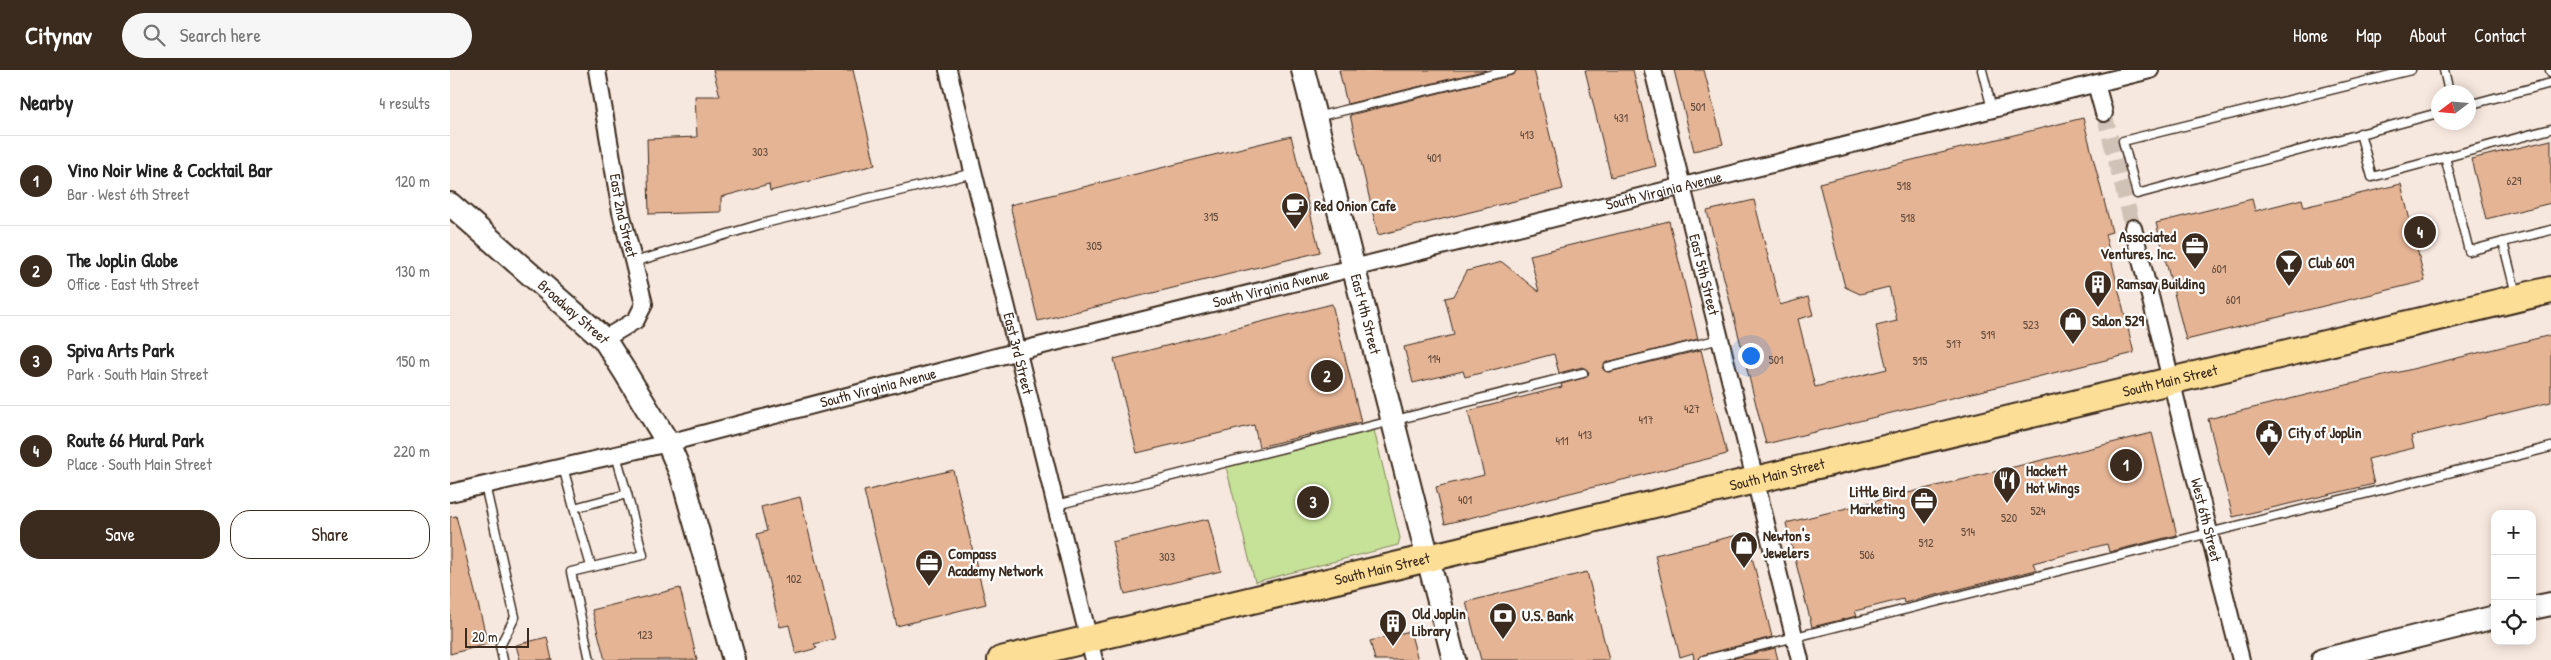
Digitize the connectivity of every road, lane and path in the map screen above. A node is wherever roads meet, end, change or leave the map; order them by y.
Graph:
1 (597, 70) edge
2 (948, 70) edge
3 (1304, 70) edge
4 (1511, 70) edge
5 (1654, 70) edge
6 (1982, 70) edge
7 (2150, 70) edge
8 (2411, 70) edge
9 (2444, 70) edge
10 (2551, 83) edge
11 (2096, 84) junction
12 (2447, 85) edge
13 (2476, 103) edge
14 (1992, 109) junction
15 (2104, 112) tunnel mouth
16 (2431, 115) edge
17 (1315, 117) junction
18 (2551, 129) edge
19 (2360, 133) junction
20 (2445, 157) junction
21 (974, 173) junction
22 (1682, 186) junction
23 (450, 204) edge
24 (2132, 228) tunnel mouth
25 (2551, 230) edge
26 (2503, 242) junction
27 (634, 262) junction
28 (1354, 268) junction
29 (2551, 290) edge
30 (2517, 298) junction
31 (604, 339) junction
32 (1720, 339) junction
33 (1019, 351) junction
34 (1608, 367) dead end
35 (1583, 373) dead end
36 (2171, 381) junction
37 (1393, 421) junction
38 (668, 443) junction
39 (2551, 447) edge
40 (616, 455) junction
41 (563, 467) junction
42 (1755, 481) junction
43 (485, 485) junction
44 (450, 493) edge
45 (627, 494) junction
46 (1056, 505) junction
47 (574, 508) junction
48 (2210, 533) junction
49 (1428, 559) junction
50 (591, 566) junction
51 (2551, 604) edge
52 (2536, 607) edge
53 (2491, 618) edge
54 (1795, 637) junction
55 (1091, 649) edge
56 (503, 660) edge
57 (590, 660) edge
58 (734, 660) edge
59 (1001, 660) edge
60 (1454, 660) edge
61 (1704, 660) edge
62 (1800, 660) edge
63 (2241, 660) edge
64 (2323, 660) edge

1 - 27 street, East 2nd Street
2 - 21 street, East 3rd Street
3 - 17 street, East 4th Street
4 - 17 lane
5 - 22 street, East 5th Street
6 - 14 lane
7 - 11 street, South Virginia Avenue
8 - 19 lane
9 - 12 lane
10 - 13 lane
11 - 14 street, South Virginia Avenue
11 - 15 street
14 - 22 street, South Virginia Avenue
16 - 19 lane
17 - 28 street, East 4th Street
18 - 20 lane
19 - 20 lane
20 - 26 lane
21 - 27 lane
21 - 33 street, East 3rd Street
22 - 28 street, South Virginia Avenue
22 - 32 street, East 5th Street
23 - 31 street, Broadway Street
24 - 36 street, West 6th Street
25 - 26 lane
26 - 30 lane
27 - 31 street, East 2nd Street
28 - 33 street, South Virginia Avenue
28 - 37 street, East 4th Street
29 - 30 main road, South Main Street
30 - 36 main road, South Main Street
31 - 38 street, Broadway Street
32 - 34 lane
32 - 42 street, East 5th Street
33 - 38 street, South Virginia Avenue
33 - 46 street, East 3rd Street
35 - 37 lane
36 - 42 main road, South Main Street
36 - 48 street, West 6th Street
37 - 46 lane
37 - 49 street, East 4th Street
38 - 40 street, South Virginia Avenue
38 - 58 street
39 - 48 lane
40 - 41 street, South Virginia Avenue
40 - 45 lane
41 - 43 street, South Virginia Avenue
41 - 47 lane
42 - 49 main road, South Main Street
42 - 54 street, East 5th Street
43 - 44 street, South Virginia Avenue
43 - 56 lane
45 - 47 lane
45 - 50 lane
46 - 55 street, East 3rd Street
47 - 50 lane
48 - 54 lane
48 - 63 street, West 6th Street
49 - 55 main road, South Main Street
49 - 60 street, East 4th Street
50 - 57 lane
51 - 52 street
53 - 64 street
54 - 61 lane
54 - 62 street, East 5th Street
55 - 59 main road, South Main Street

